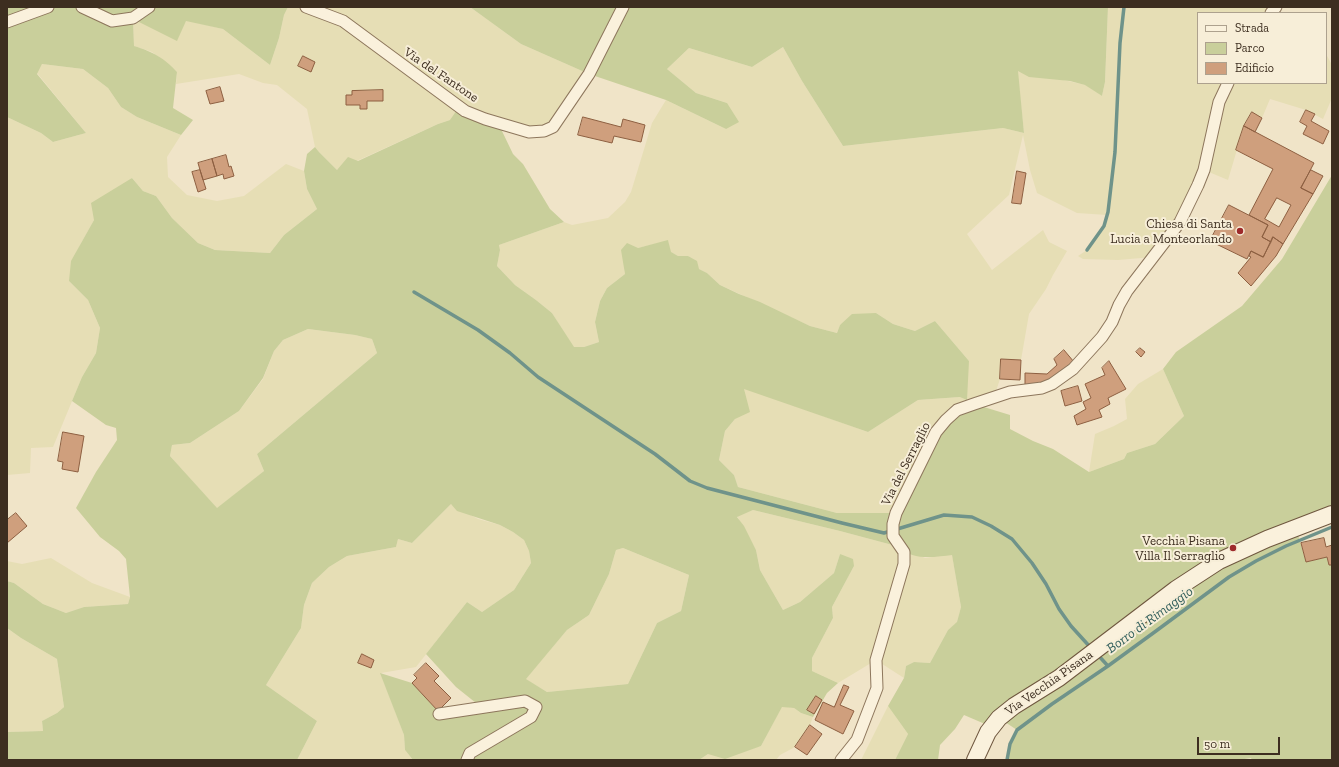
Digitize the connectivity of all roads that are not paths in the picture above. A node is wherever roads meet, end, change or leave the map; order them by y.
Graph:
1 (48, 7) edge
2 (82, 7) edge
3 (149, 7) edge
4 (306, 7) edge
5 (623, 7) edge
6 (7, 22) edge
7 (1228, 84) edge
8 (1330, 517) edge
9 (439, 714) dead end
10 (466, 760) edge
11 (841, 760) edge
12 (975, 760) edge

1 - 6 street
2 - 3 street
4 - 5 street, Via del Fantone
7 - 11 street, Via del Serraglio
8 - 12 main road, Via Vecchia Pisana
9 - 10 street

